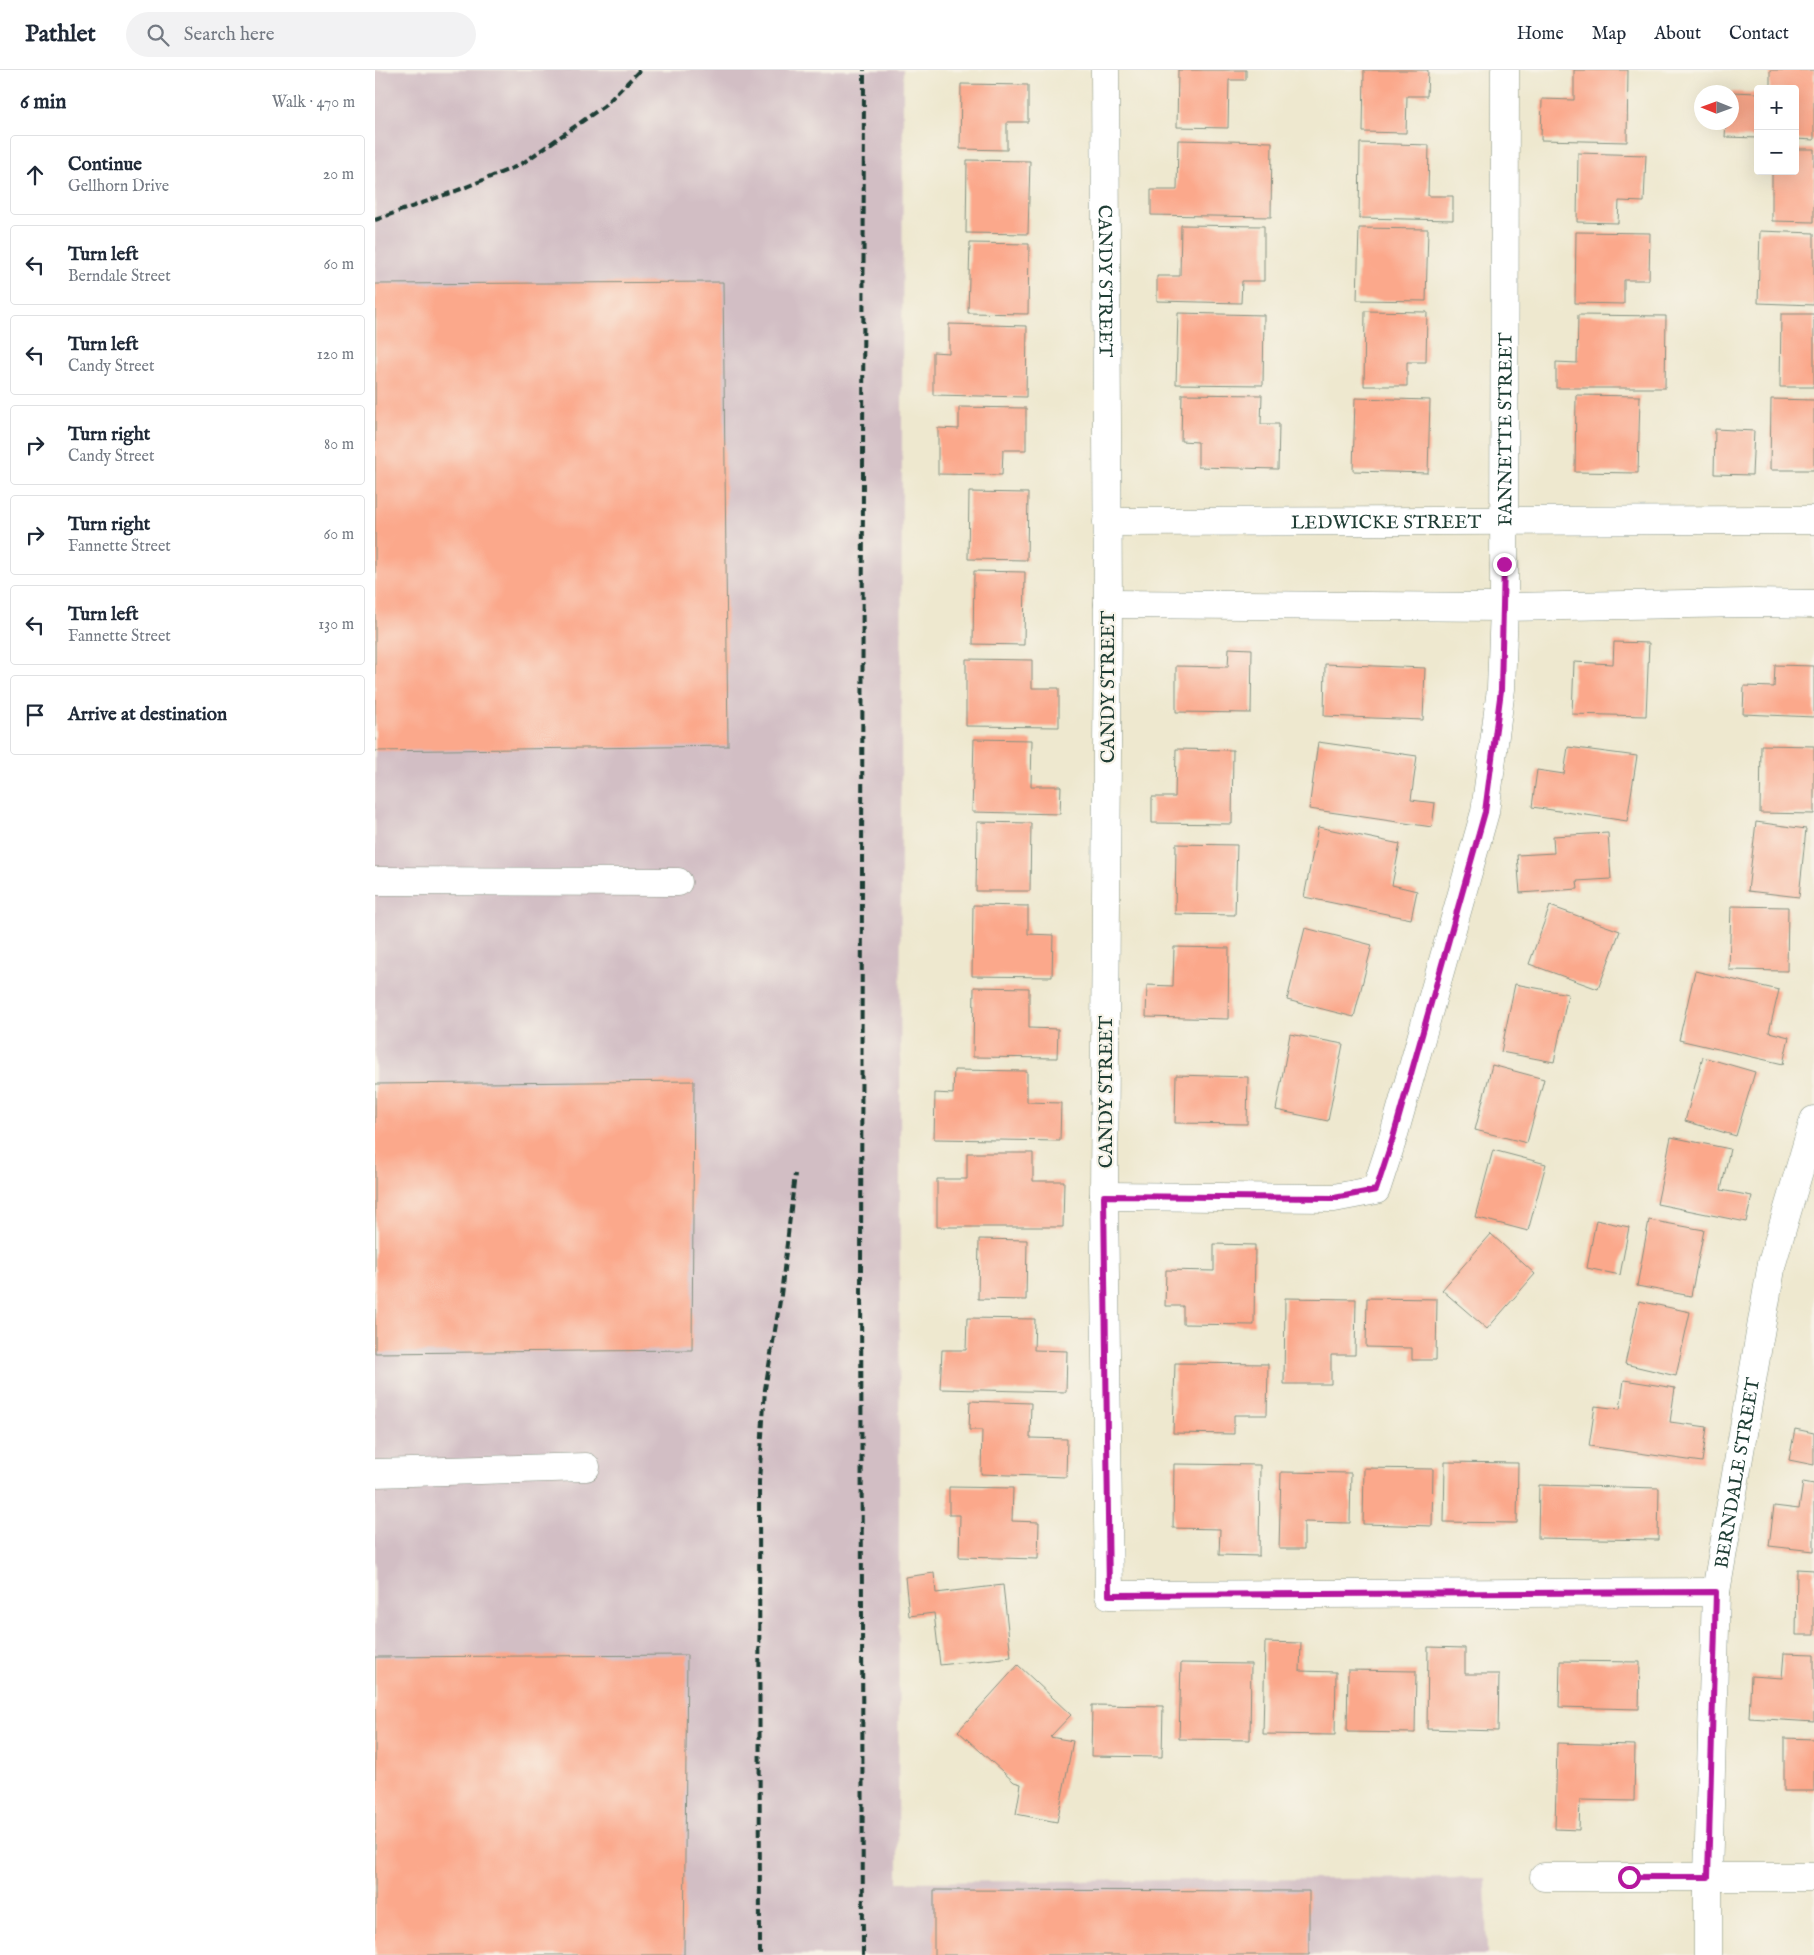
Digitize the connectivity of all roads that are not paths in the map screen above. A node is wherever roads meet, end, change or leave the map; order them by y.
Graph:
1 (1105, 70) edge
2 (1505, 70) edge
3 (1504, 520) junction
4 (1814, 520) edge
5 (1107, 522) junction
6 (1108, 604) junction
7 (1814, 604) edge
8 (1504, 607) junction
9 (375, 881) edge
10 (678, 882) dead end
11 (1814, 1120) edge
12 (1104, 1196) junction
13 (586, 1467) dead end
14 (375, 1472) edge
15 (1716, 1592) junction
16 (1544, 1877) dead end
17 (1708, 1877) junction
18 (1814, 1877) edge
19 (1708, 1955) edge

1 - 5 street, CANDY STREET
2 - 3 street, FANNETTE STREET
3 - 4 street, LEDWICKE STREET
3 - 5 street, LEDWICKE STREET
3 - 8 street, FANNETTE STREET
5 - 6 street, CANDY STREET
6 - 8 street
6 - 12 street, CANDY STREET
7 - 8 street
8 - 12 street, FANNETTE STREET
9 - 10 street
11 - 15 street, BERNDALE STREET
12 - 15 street, CANDY STREET
13 - 14 street
15 - 17 street, BERNDALE STREET
16 - 17 street
17 - 18 street
17 - 19 street, BERNDALE STREET

